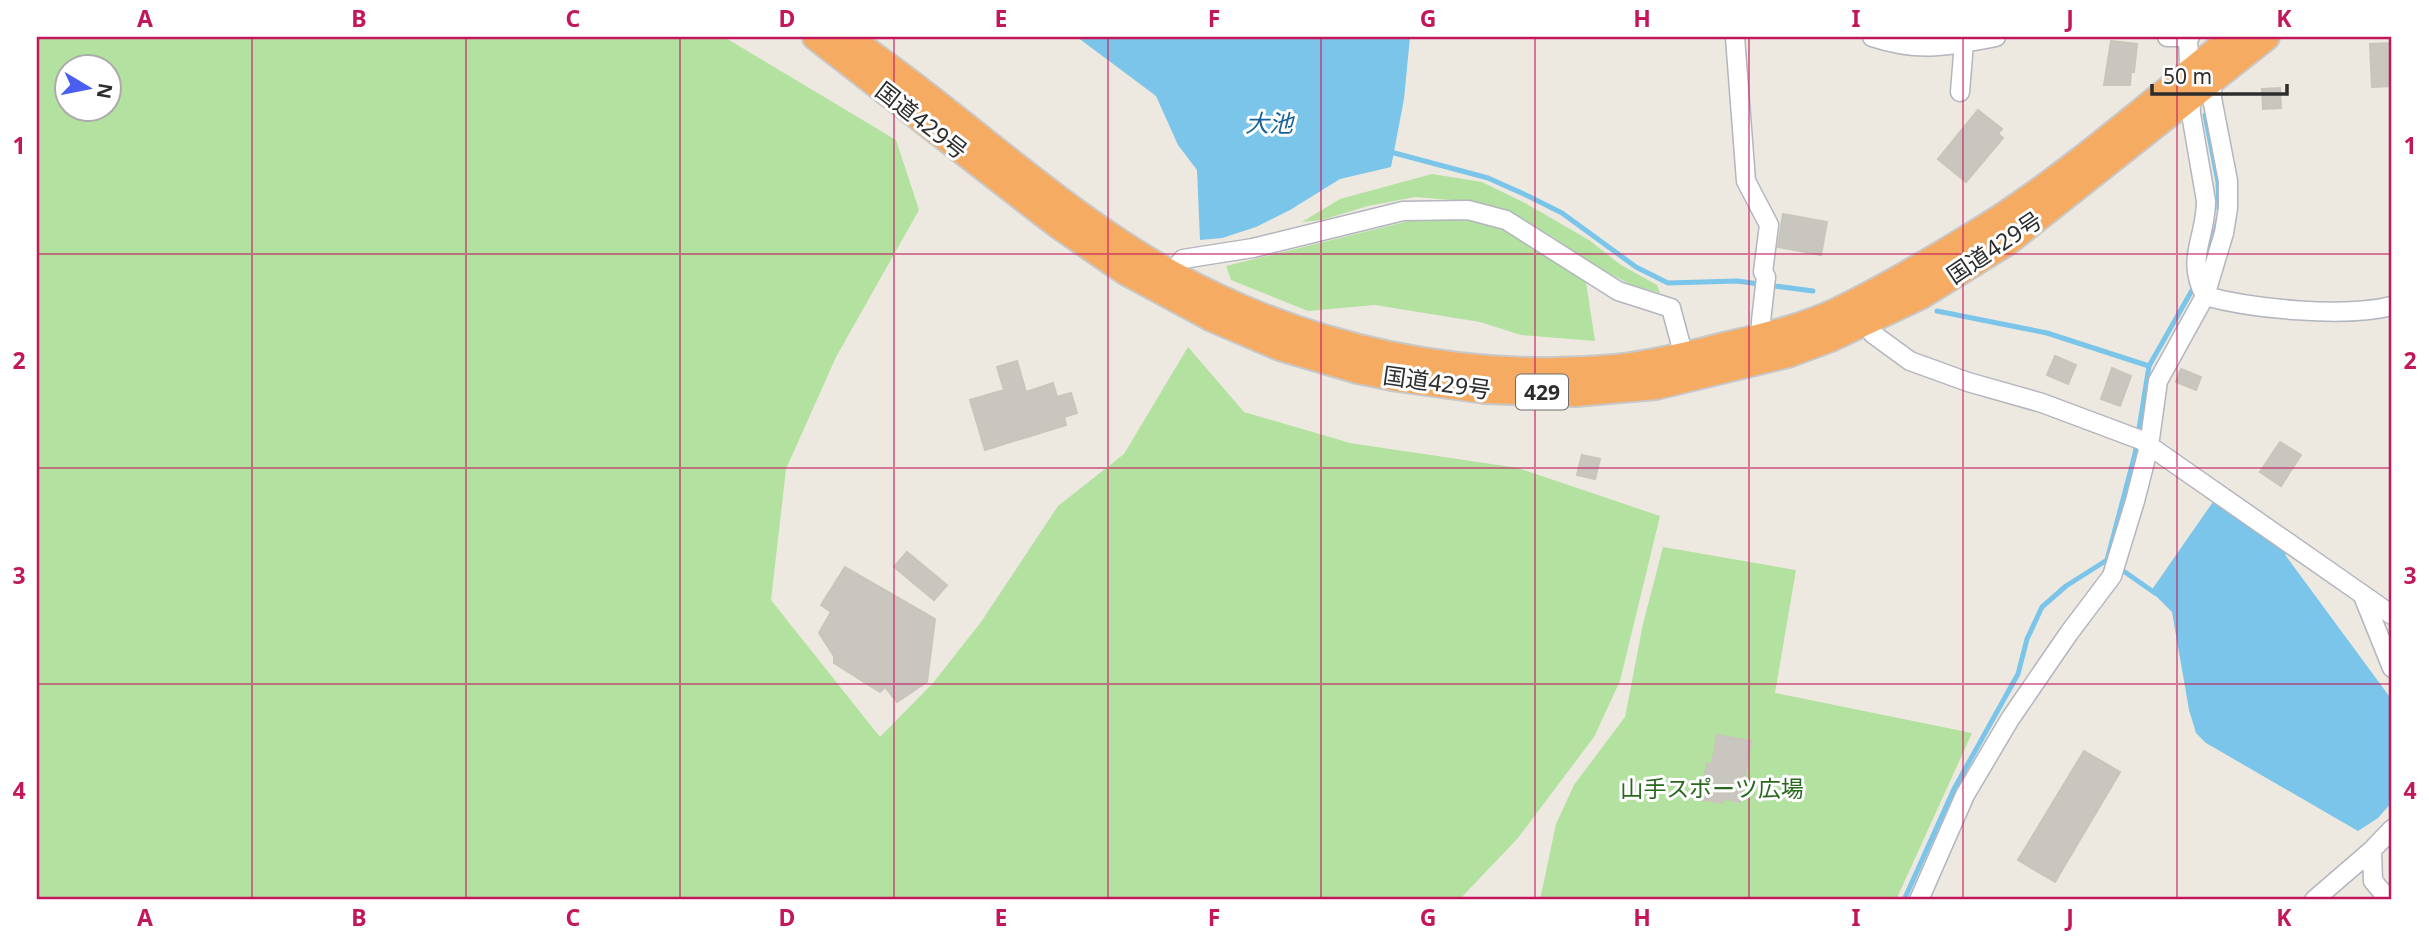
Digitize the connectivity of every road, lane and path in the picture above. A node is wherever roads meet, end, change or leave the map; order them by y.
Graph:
1 (816, 37) edge
2 (848, 37) edge
3 (1735, 37) edge
4 (1872, 37) edge
5 (1996, 37) edge
6 (2167, 37) edge
7 (2189, 37) edge
8 (2234, 37) edge
9 (2266, 37) edge
10 (1964, 43) junction
11 (2197, 83) junction
12 (1960, 92) dead end
13 (1164, 281) junction
14 (2200, 285) junction
15 (2392, 306) edge
16 (1859, 313) junction
17 (1763, 348) junction
18 (1687, 367) junction
19 (2140, 440) junction
20 (2363, 596) junction
21 (2391, 612) edge
22 (2392, 668) edge
23 (2392, 830) edge
24 (2372, 850) junction
25 (1919, 900) edge
26 (2314, 900) edge
27 (2389, 900) edge

1 - 13 highway, 国道429号 / 429
2 - 13 highway, 国道429号 / 429
3 - 17 street
4 - 10 street
5 - 10 street
6 - 7 street
7 - 11 street
8 - 11 highway, 国道429号 / 429
9 - 11 highway, 国道429号 / 429
10 - 12 street
11 - 14 street
11 - 14 street
11 - 16 highway, 国道429号 / 429
13 - 18 highway, 国道429号 / 429
13 - 18 street
14 - 15 street
14 - 19 street
16 - 17 highway, 国道429号 / 429
16 - 19 street
17 - 18 highway, 国道429号 / 429
19 - 20 street
19 - 25 street
20 - 21 street
20 - 22 street
23 - 24 street
24 - 26 street
24 - 27 street

